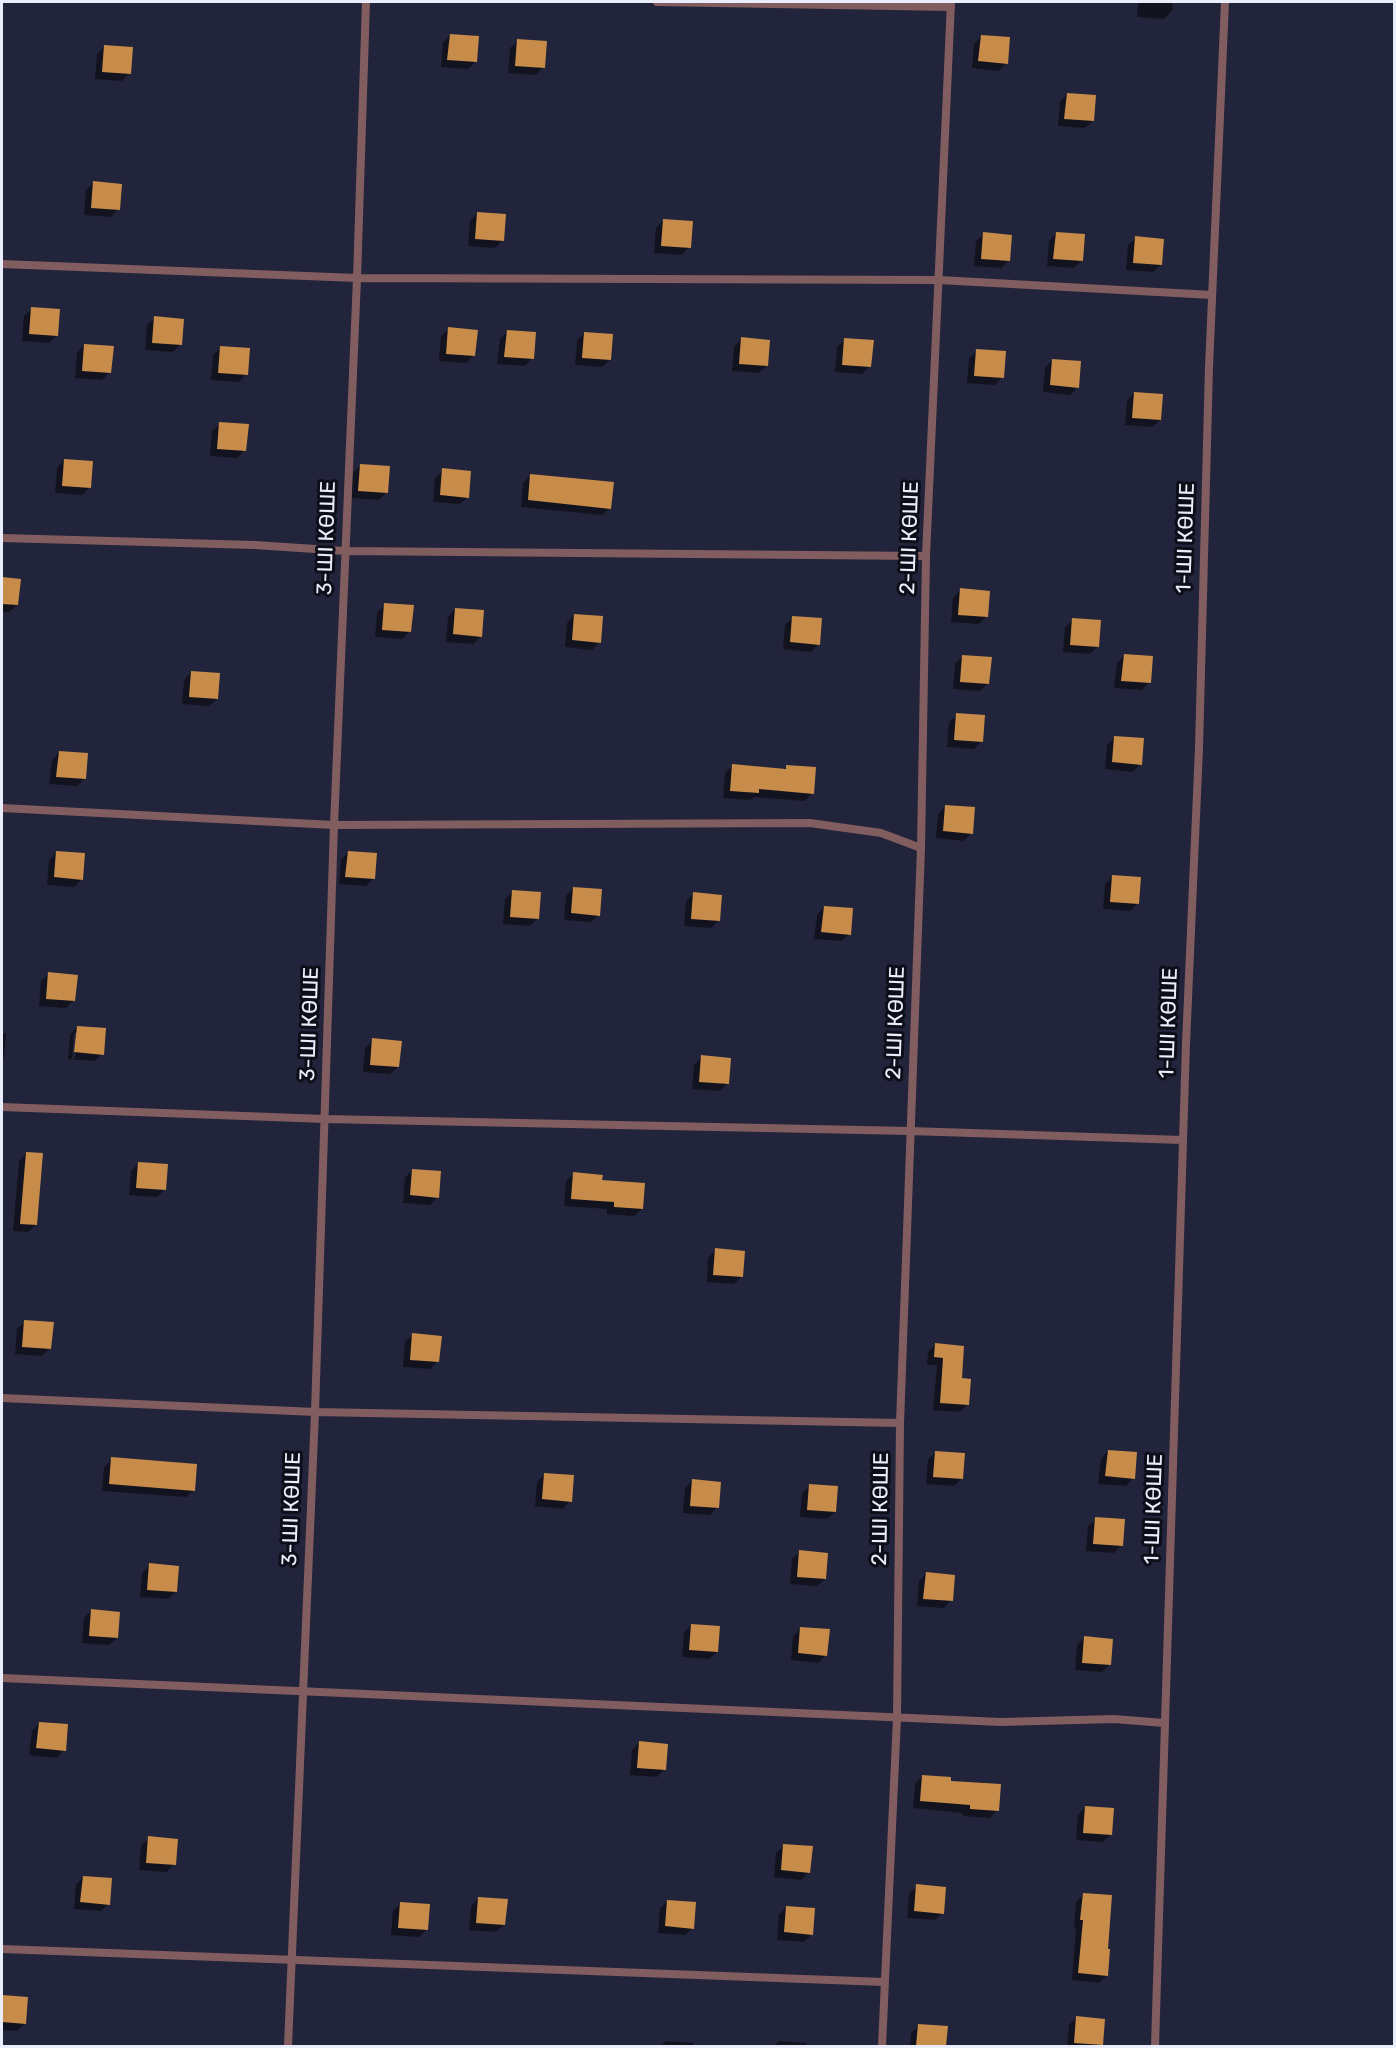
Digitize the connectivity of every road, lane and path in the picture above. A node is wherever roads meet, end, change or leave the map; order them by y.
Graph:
1 (366, 2) edge
2 (657, 2) edge
3 (1225, 2) edge
4 (951, 4) edge
5 (2, 264) edge
6 (357, 279) junction
7 (939, 280) junction
8 (1212, 295) junction
9 (2, 538) edge
10 (345, 551) junction
11 (926, 556) junction
12 (2, 808) edge
13 (334, 825) junction
14 (921, 848) junction
15 (2, 1107) edge
16 (325, 1119) junction
17 (910, 1131) junction
18 (1184, 1140) junction
19 (2, 1398) edge
20 (315, 1412) junction
21 (900, 1423) junction
22 (2, 1678) edge
23 (303, 1691) junction
24 (897, 1718) junction
25 (1164, 1723) junction
26 (2, 1949) edge
27 (290, 1960) junction
28 (884, 1982) junction
29 (288, 2046) edge
30 (882, 2046) edge
31 (1155, 2046) edge

1 - 6 lane, 3-ШІ КӨШЕ
2 - 4 lane
3 - 8 lane, 1-ШІ КӨШЕ
4 - 7 lane, 2-ШІ КӨШЕ
5 - 6 lane
6 - 7 lane
6 - 10 lane, 3-ШІ КӨШЕ
7 - 8 lane
7 - 11 lane, 2-ШІ КӨШЕ
8 - 18 lane, 1-ШІ КӨШЕ
9 - 10 lane
10 - 11 lane
10 - 13 lane, 3-ШІ КӨШЕ
11 - 14 lane, 2-ШІ КӨШЕ
12 - 13 lane
13 - 14 lane
13 - 16 lane, 3-ШІ КӨШЕ
14 - 17 lane, 2-ШІ КӨШЕ
15 - 16 lane
16 - 17 lane
16 - 20 lane, 3-ШІ КӨШЕ
17 - 18 lane
17 - 21 lane, 2-ШІ КӨШЕ
18 - 25 lane, 1-ШІ КӨШЕ
19 - 20 lane
20 - 21 lane
20 - 23 lane, 3-ШІ КӨШЕ
21 - 24 lane, 2-ШІ КӨШЕ
22 - 23 lane
23 - 24 lane
23 - 27 lane, 3-ШІ КӨШЕ
24 - 25 lane
24 - 28 lane, 2-ШІ КӨШЕ
25 - 31 lane, 1-ШІ КӨШЕ
26 - 27 lane
27 - 28 lane
27 - 29 lane, 3-ШІ КӨШЕ
28 - 30 lane, 2-ШІ КӨШЕ

